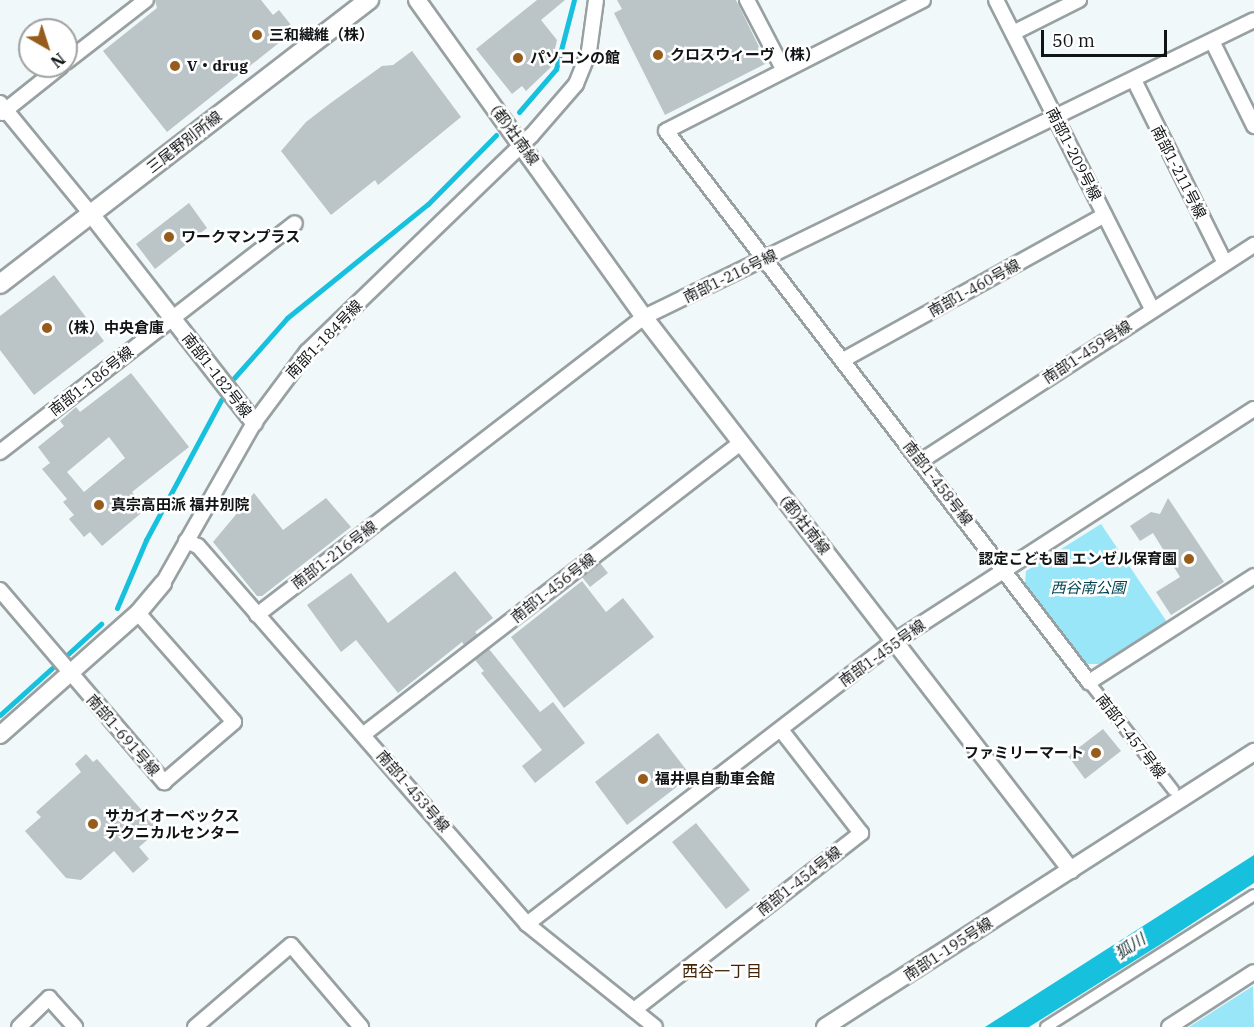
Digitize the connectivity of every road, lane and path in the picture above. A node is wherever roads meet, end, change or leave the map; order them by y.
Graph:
1 (146, 0) edge
2 (369, 0) edge
3 (417, 0) edge
4 (596, 0) edge
5 (747, 0) edge
6 (923, 0) edge
7 (996, 0) edge
8 (1079, 0) edge
9 (130, 5) edge
10 (1254, 20) edge
11 (1013, 33) junction
12 (1212, 41) junction
13 (78, 51) edge
14 (783, 69) junction
15 (45, 78) edge
16 (1134, 80) junction
17 (2, 109) edge
18 (1057, 119) junction
19 (1254, 126) edge
20 (522, 145) junction
21 (91, 214) junction
22 (1105, 215) junction
23 (296, 222) dead end
24 (1254, 244) edge
25 (765, 259) junction
26 (1225, 263) junction
27 (0, 284) edge
28 (1152, 309) junction
29 (644, 317) junction
30 (173, 318) junction
31 (843, 360) junction
32 (1254, 409) edge
33 (254, 423) junction
34 (741, 443) junction
35 (0, 452) edge
36 (921, 461) junction
37 (186, 542) junction
38 (1004, 569) junction
39 (1254, 576) edge
40 (163, 583) joint
41 (0, 590) edge
42 (138, 613) junction
43 (257, 615) junction
44 (895, 641) junction
45 (69, 672) junction
46 (1089, 682) junction
47 (781, 730) junction
48 (364, 734) junction
49 (0, 735) edge
50 (1254, 752) edge
51 (1173, 790) dead end
52 (1071, 870) junction
53 (1254, 895) edge
54 (527, 924) junction
55 (1254, 972) edge
56 (634, 1010) junction
57 (357, 1022) edge
58 (19, 1027) edge
59 (75, 1027) edge
60 (195, 1027) edge
61 (342, 1027) edge
62 (655, 1027) edge
63 (825, 1027) edge
64 (1046, 1027) edge
65 (1169, 1027) edge

1 - 9 street
2 - 21 main road, 三尾野別所線
3 - 20 street, (都)社南線
4 - 20 street, 南部1-184号線
5 - 14 street
6 - 14 street
7 - 11 street, 南部1-209号線
8 - 11 street
9 - 13 street
10 - 12 street, 南部1-216号線
11 - 18 street, 南部1-209号線
12 - 16 street, 南部1-216号線
12 - 19 street
14 - 25 street, 南部1-458号線
15 - 17 street
16 - 18 street, 南部1-216号線
16 - 26 street, 南部1-211号線
17 - 21 street
18 - 22 street, 南部1-209号線
18 - 25 street, 南部1-216号線
20 - 29 street, (都)社南線
20 - 33 street, 南部1-184号線
21 - 27 main road, 三尾野別所線
21 - 30 street, 南部1-182号線
22 - 28 street, 南部1-209号線
22 - 31 street, 南部1-460号線
23 - 30 street, 南部1-186号線
24 - 26 street, 南部1-459号線
25 - 29 street, 南部1-216号線
25 - 31 street, 南部1-458号線
26 - 28 street, 南部1-459号線
28 - 36 street, 南部1-459号線
29 - 34 street, (都)社南線
29 - 43 street, 南部1-216号線
30 - 33 street, 南部1-182号線
30 - 35 street, 南部1-186号線
31 - 36 street, 南部1-458号線
32 - 38 street, 南部1-455号線
33 - 37 street, 南部1-184号線
34 - 44 street, (都)社南線
34 - 48 street, 南部1-456号線
36 - 38 street, 南部1-458号線
37 - 40 street, 南部1-184号線
37 - 43 street, 南部1-453号線
38 - 44 street, 南部1-455号線
38 - 46 street, 南部1-458号線
39 - 46 street
40 - 42 street, 南部1-184号線
41 - 45 street
42 - 45 street, 南部1-184号線
42 - 45 street, 南部1-691号線
43 - 48 street, 南部1-453号線
44 - 47 street, 南部1-455号線
44 - 52 street, (都)社南線
45 - 49 street, 南部1-184号線
46 - 51 street, 南部1-457号線
47 - 54 street, 南部1-455号線
47 - 56 street, 南部1-454号線
48 - 54 street, 南部1-453号線
50 - 52 street
52 - 63 street, 南部1-195号線
53 - 64 street
54 - 56 street, 南部1-453号線
55 - 65 street
56 - 62 street, 南部1-453号線
57 - 60 street
57 - 61 street
58 - 59 street

